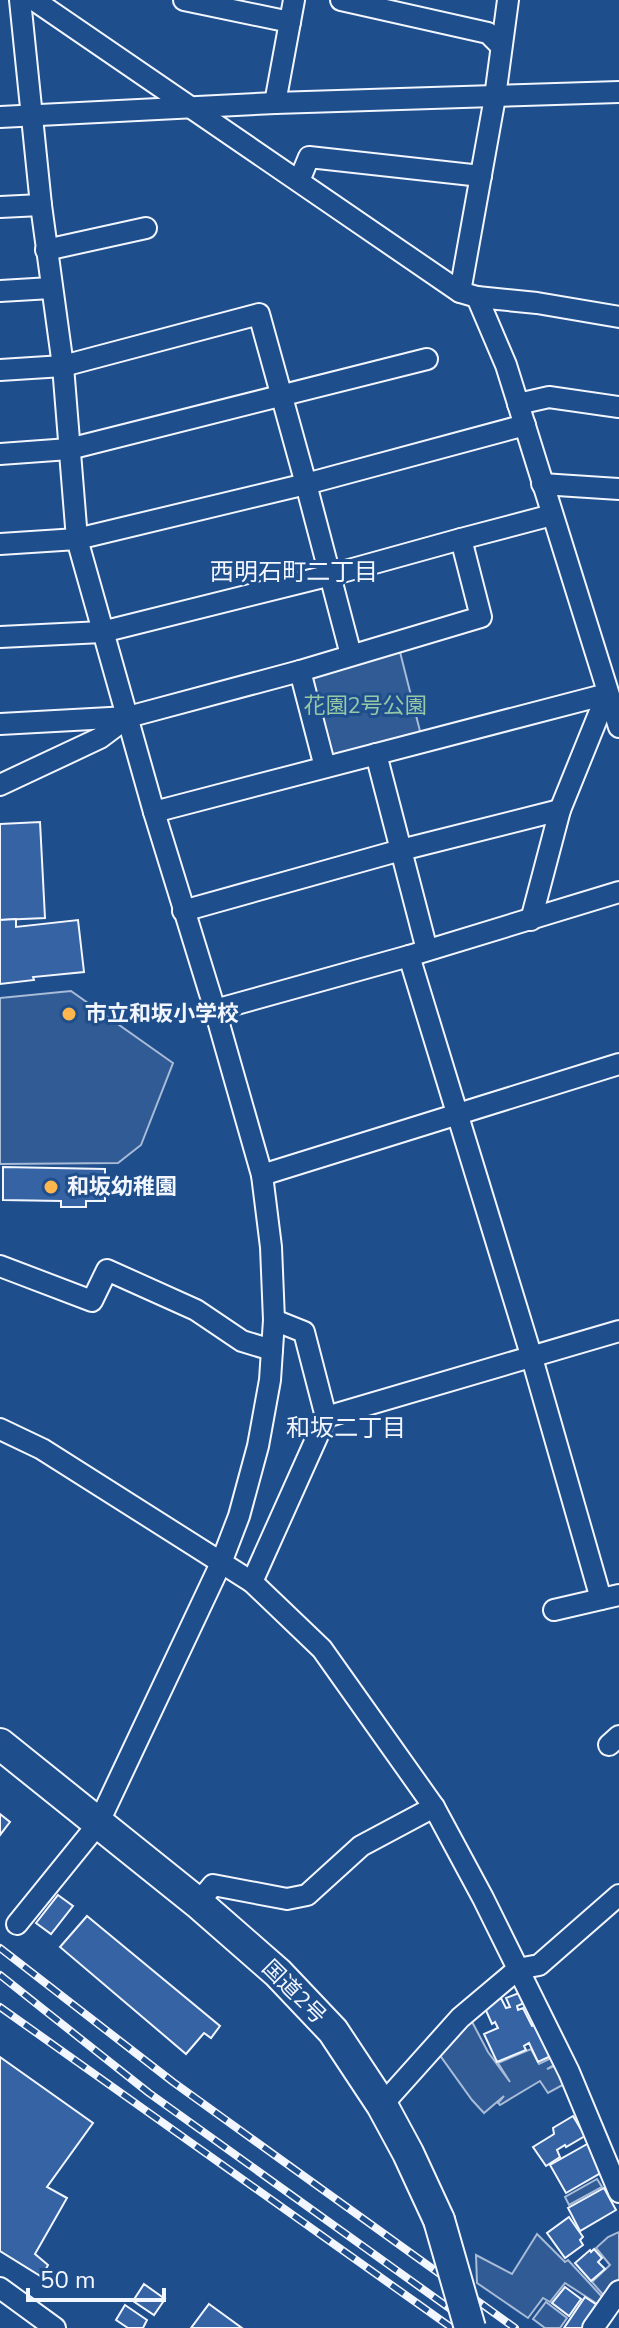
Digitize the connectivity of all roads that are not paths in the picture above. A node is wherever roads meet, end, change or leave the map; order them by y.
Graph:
1 (20, 0) edge
2 (34, 0) edge
3 (184, 0) edge
4 (294, 0) edge
5 (341, 0) edge
6 (508, 0) edge
7 (65, 10) edge
8 (290, 22) junction
9 (500, 45) junction
10 (619, 92) edge
11 (495, 97) junction
12 (275, 103) junction
13 (192, 109) junction
14 (33, 116) junction
15 (0, 117) edge
16 (481, 176) junction
17 (299, 181) junction
18 (41, 205) junction
19 (0, 207) edge
20 (146, 228) dead end
21 (46, 250) junction
22 (51, 288) junction
23 (0, 291) edge
24 (469, 295) junction
25 (619, 317) edge
26 (427, 359) dead end
27 (63, 366) junction
28 (0, 370) edge
29 (282, 396) junction
30 (518, 404) junction
31 (619, 407) edge
32 (525, 425) junction
33 (69, 449) junction
34 (0, 454) edge
35 (306, 484) junction
36 (542, 484) junction
37 (619, 489) edge
38 (552, 515) junction
39 (77, 539) junction
40 (461, 539) junction
41 (0, 544) edge
42 (331, 575) junction
43 (102, 632) junction
44 (0, 637) edge
45 (351, 655) junction
46 (300, 671) junction
47 (607, 694) junction
48 (128, 717) junction
49 (0, 724) edge
50 (619, 727) edge
51 (376, 754) junction
52 (325, 767) junction
53 (0, 785) edge
54 (560, 810) junction
55 (154, 812) junction
56 (401, 850) junction
57 (619, 892) edge
58 (183, 911) junction
59 (531, 920) junction
60 (418, 953) junction
61 (215, 1010) junction
62 (619, 1064) edge
63 (458, 1114) junction
64 (262, 1175) junction
65 (0, 1266) edge
66 (274, 1320) junction
67 (619, 1331) edge
68 (272, 1350) junction
69 (532, 1358) junction
70 (326, 1417) junction
71 (0, 1429) edge
72 (221, 1563) junction
73 (252, 1582) junction
74 (610, 1597) edge
75 (554, 1610) dead end
76 (0, 1744) edge
77 (434, 1807) junction
78 (98, 1824) junction
79 (619, 1895) edge
80 (198, 1903) junction
81 (17, 1924) dead end
82 (518, 1969) junction
83 (382, 2105) junction
84 (619, 2192) edge
85 (0, 2288) edge
86 (619, 2291) edge
87 (55, 2328) edge
88 (470, 2328) edge
89 (593, 2328) edge

1 - 14 street
2 - 7 street
3 - 8 street
4 - 8 street
5 - 9 street
6 - 9 street
7 - 13 street
8 - 12 street
9 - 11 street
10 - 11 street
11 - 12 street
11 - 16 street
12 - 13 street
13 - 14 street
13 - 17 street
14 - 15 street
14 - 18 street
16 - 17 street
16 - 24 street
17 - 24 street
18 - 19 street
18 - 21 street
20 - 21 street
21 - 22 street
22 - 23 street
22 - 27 street
24 - 25 street
24 - 30 street
26 - 29 street
27 - 28 street
27 - 29 street
27 - 33 street
29 - 33 street
29 - 35 street
30 - 31 street
30 - 32 street
32 - 35 street
32 - 36 street
33 - 34 street
33 - 39 street
35 - 39 street
35 - 42 street
36 - 37 street
36 - 38 street
38 - 40 street
38 - 47 street
39 - 41 street
39 - 43 street
40 - 42 street
40 - 45 street
42 - 43 street
42 - 45 street
43 - 44 street
43 - 48 street
45 - 46 street
46 - 48 street
46 - 52 street
47 - 50 street
47 - 51 street
47 - 54 street
48 - 49 street
48 - 53 street
48 - 55 street
51 - 52 street
51 - 56 street
52 - 55 street
54 - 56 street
54 - 59 street
55 - 58 street
56 - 58 street
56 - 60 street
57 - 59 street
58 - 61 street
59 - 60 street
60 - 61 street
60 - 63 street
61 - 64 street
62 - 63 street
63 - 64 street
63 - 69 street
64 - 66 street
65 - 68 street
66 - 68 street
66 - 70 street
67 - 69 street
68 - 72 street
69 - 70 street
69 - 74 street
70 - 73 street
71 - 72 street
72 - 73 street
72 - 78 street
73 - 77 street
74 - 75 street
76 - 78 highway, 国道2号
77 - 80 street
77 - 82 street
78 - 80 highway, 国道2号
78 - 81 street
79 - 82 street
80 - 83 highway, 国道2号
82 - 83 street
82 - 84 street
83 - 88 highway, 国道2号, bridge
85 - 87 street
86 - 89 street

